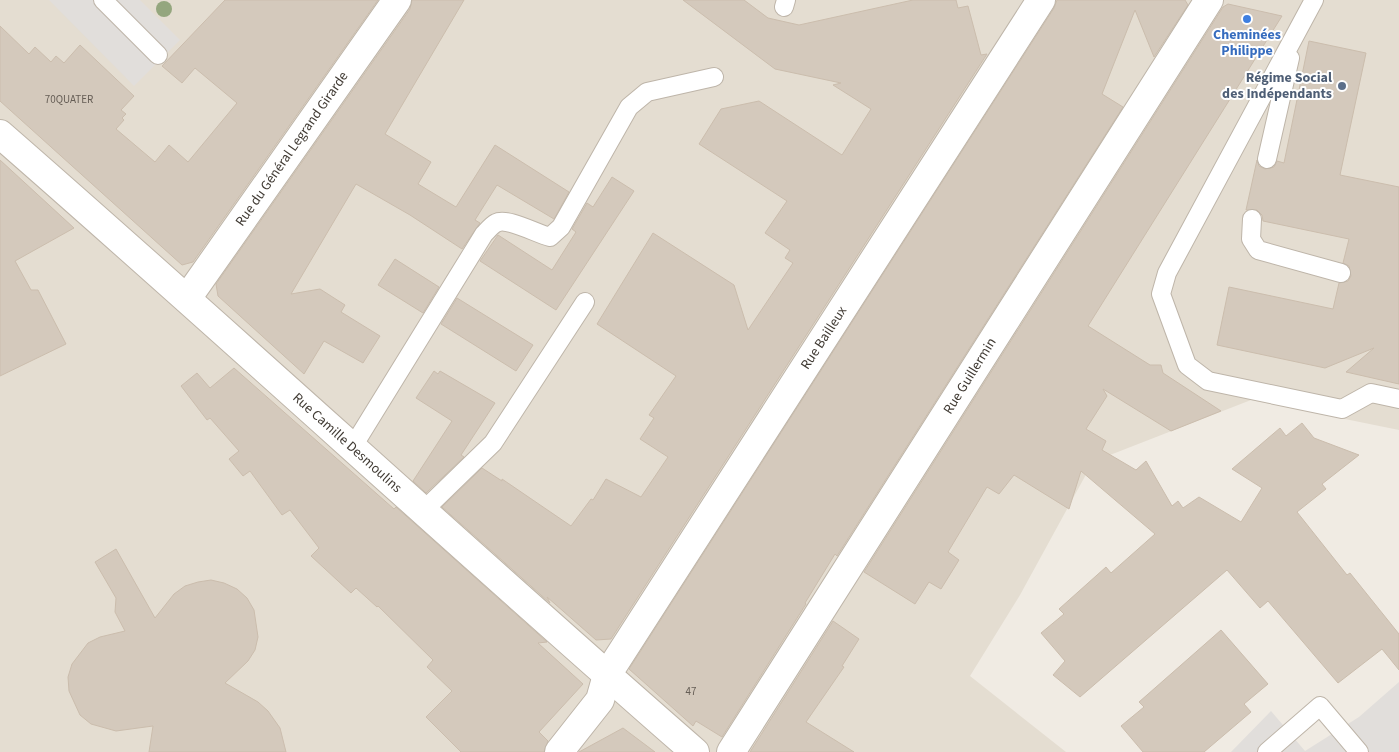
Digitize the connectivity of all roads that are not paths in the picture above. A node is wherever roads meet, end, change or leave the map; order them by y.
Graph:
1 (102, 0) edge
2 (397, 0) edge
3 (1041, 0) edge
4 (1209, 0) edge
5 (1314, 0) edge
6 (1295, 35) junction
7 (158, 55) dead end
8 (714, 78) dead end
9 (0, 134) edge
10 (1267, 159) dead end
11 (1252, 219) dead end
12 (1341, 273) dead end
13 (188, 297) junction
14 (585, 302) dead end
15 (1399, 399) edge
16 (352, 448) junction
17 (422, 512) junction
18 (607, 675) junction
19 (559, 752) edge
20 (695, 752) edge
21 (731, 752) edge
22 (1267, 752) edge
23 (1358, 752) edge

1 - 7 lane
2 - 13 street, Rue du Général Legrand Girarde
3 - 18 street, Rue Bailleux
4 - 21 street, Rue Guillermin
5 - 6 lane
6 - 10 lane
6 - 15 lane
8 - 16 lane
9 - 13 street, Rue Camille Desmoulins
11 - 12 lane
13 - 16 street, Rue Camille Desmoulins
14 - 17 lane
16 - 17 street, Rue Camille Desmoulins
17 - 18 street, Rue Camille Desmoulins
18 - 19 street, Rue Bailleux
18 - 20 street, Rue Camille Desmoulins
22 - 23 lane

